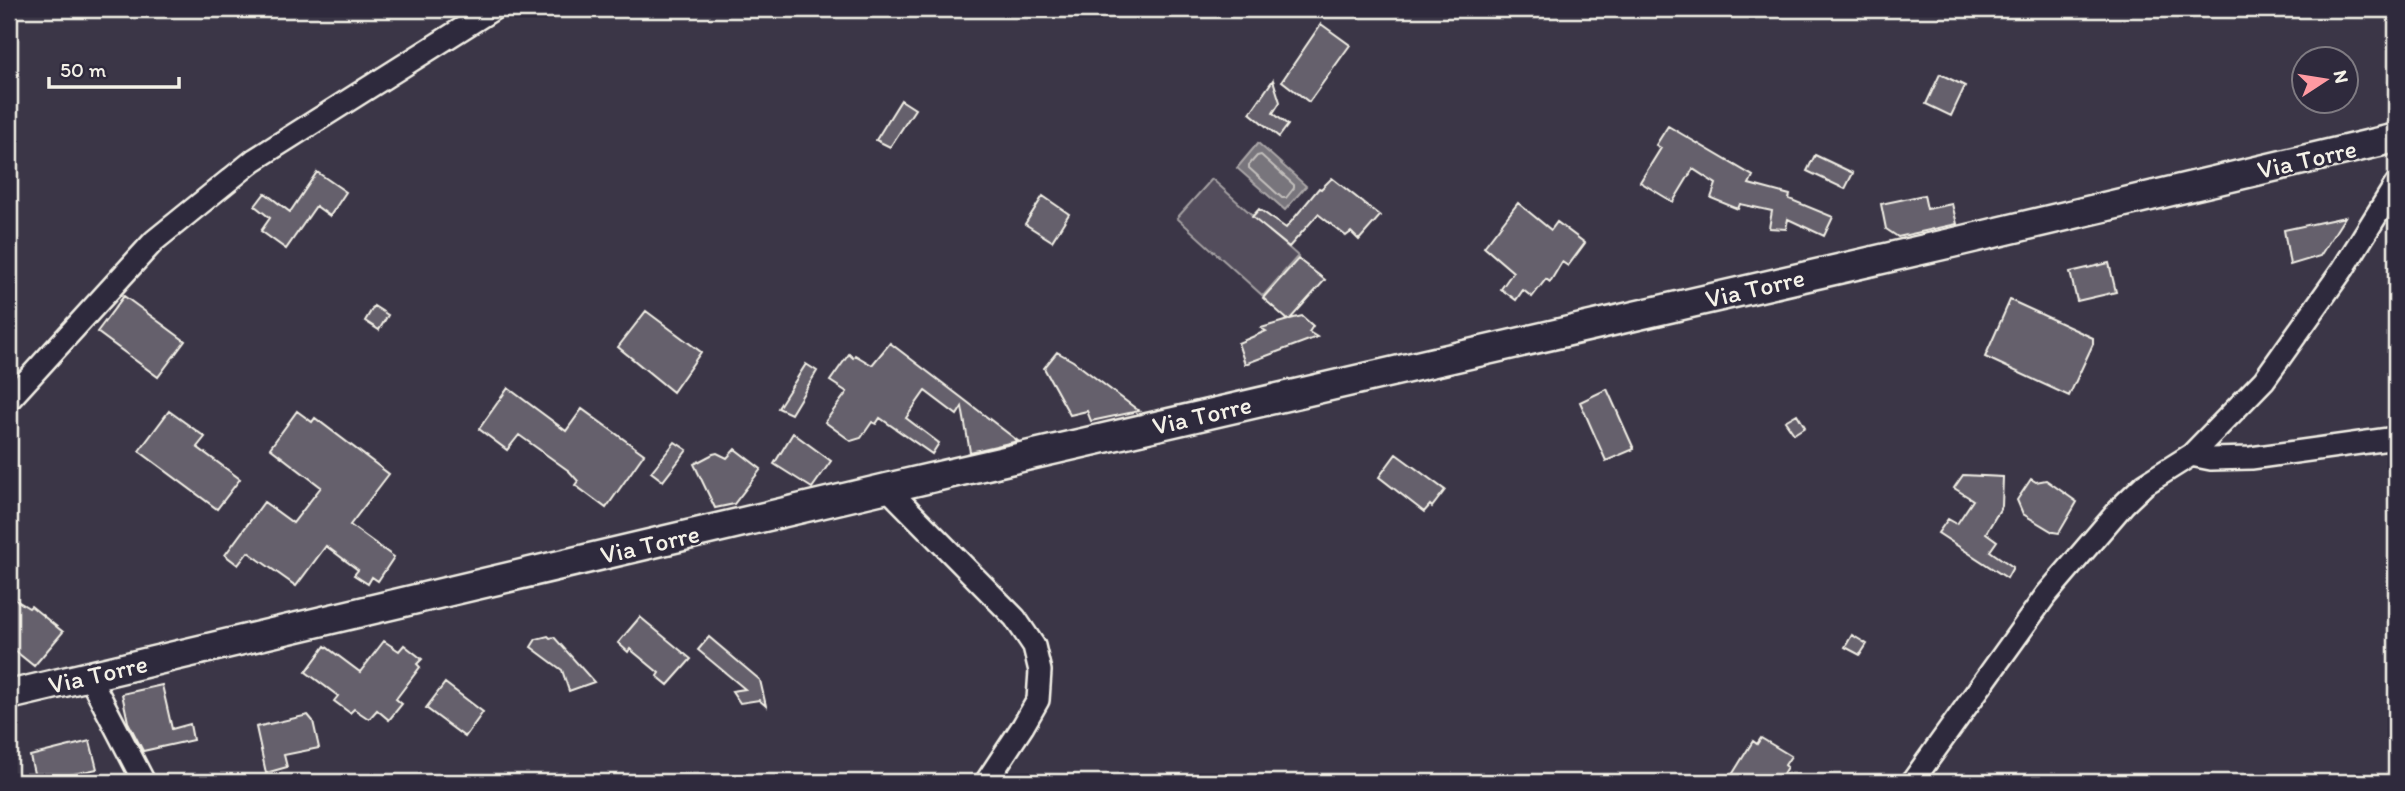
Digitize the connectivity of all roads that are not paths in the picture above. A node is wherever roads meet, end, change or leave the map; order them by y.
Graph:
1 (494, 9) edge
2 (2396, 138) edge
3 (2396, 184) edge
4 (9, 400) edge
5 (2396, 438) edge
6 (2191, 455) junction
7 (887, 488) junction
8 (89, 676) junction
9 (9, 695) edge
10 (144, 782) edge
11 (986, 782) edge
12 (1912, 782) edge

1 - 4 street
2 - 7 main road, Via Torre
3 - 6 street
5 - 6 street
6 - 12 street
7 - 8 main road, Via Torre
7 - 11 street
8 - 9 main road, Via Torre
8 - 10 street

